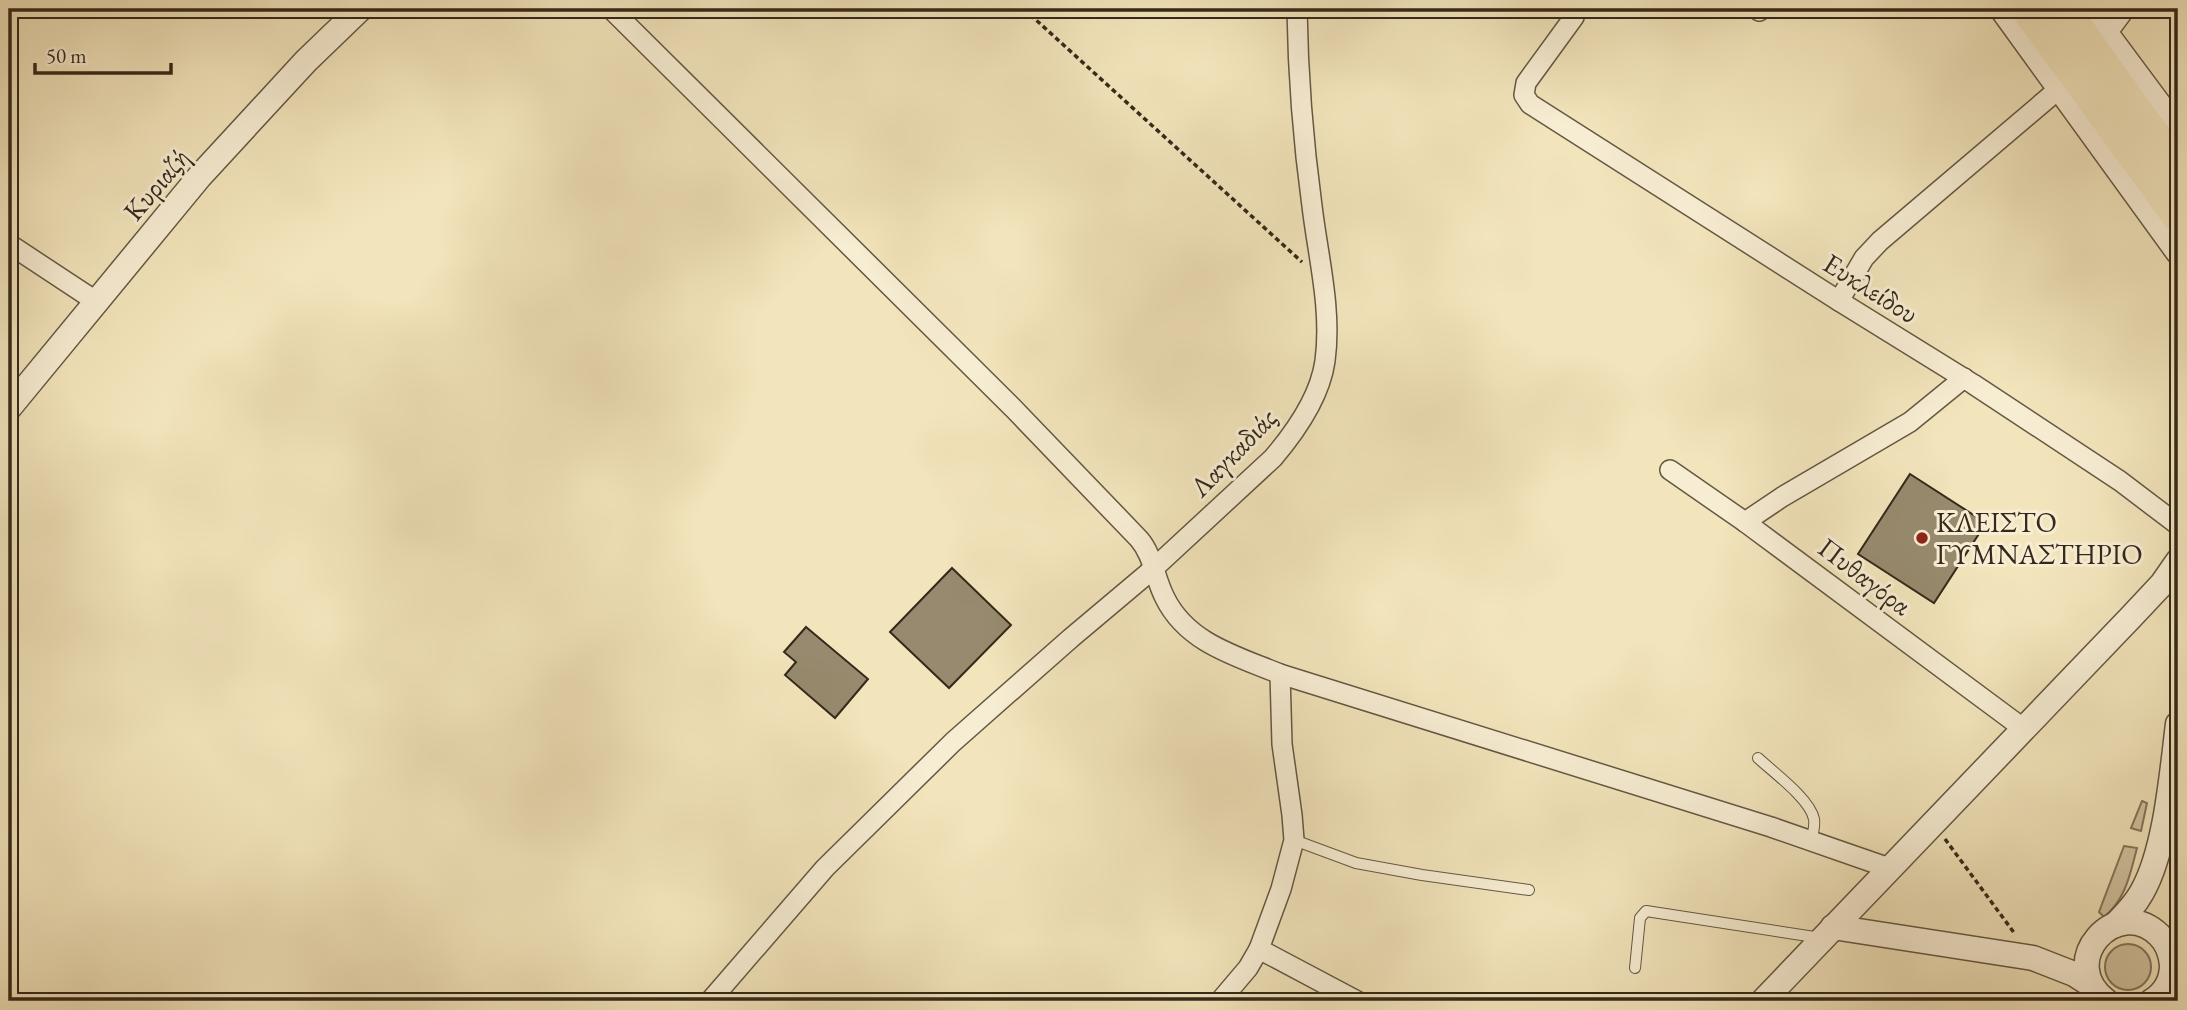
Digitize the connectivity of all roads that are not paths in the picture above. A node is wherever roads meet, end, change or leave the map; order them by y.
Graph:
1 (360, 9) edge
2 (611, 9) edge
3 (1297, 9) edge
4 (2002, 9) edge
5 (2027, 9) edge
6 (2064, 9) edge
7 (2091, 9) edge
8 (2125, 9) edge
9 (1574, 17) dead end
10 (2108, 32) junction
11 (2060, 88) junction
12 (2178, 126) edge
13 (2178, 170) edge
14 (2178, 216) edge
15 (9, 244) edge
16 (2178, 252) edge
17 (1839, 301) junction
18 (97, 302) junction
19 (1964, 378) junction
20 (9, 408) edge
21 (1670, 470) dead end
22 (1745, 522) junction
23 (2178, 525) edge
24 (2178, 561) edge
25 (1153, 569) junction
26 (1279, 674) junction
27 (2178, 724) edge
28 (2024, 729) junction
29 (1758, 758) dead end
30 (1294, 841) junction
31 (1811, 841) junction
32 (1889, 868) junction
33 (2151, 870) junction
34 (1529, 890) dead end
35 (2115, 925) junction
36 (2155, 932) junction
37 (1828, 933) junction
38 (2090, 947) junction
39 (1259, 949) junction
40 (2033, 958) junction
41 (2175, 961) edge
42 (1635, 968) dead end
43 (2165, 992) edge
44 (2099, 996) edge
45 (710, 1001) edge
46 (1220, 1001) edge
47 (1357, 1001) edge
48 (1763, 1001) edge

1 - 18 street, Κυριαζή
2 - 25 street
3 - 25 street, Λαγκαδιάς
4 - 11 street
5 - 14 main road
6 - 13 main road
7 - 10 street
8 - 10 street
9 - 17 street, Ευκλείδου
10 - 12 street
11 - 16 street
11 - 17 street
15 - 18 street
17 - 19 street, Ευκλείδου
18 - 20 street, Κυριαζή
19 - 22 street
19 - 23 street, Ευκλείδου
21 - 22 street, Πυθαγόρα
22 - 28 street, Πυθαγόρα
24 - 28 street
25 - 26 street
25 - 45 street, Λαγκαδιάς
26 - 30 street
26 - 31 street
27 - 33 street
28 - 32 street
29 - 31 lane
30 - 34 lane
30 - 39 street
31 - 32 street
32 - 37 street
33 - 35 street
33 - 36 street
35 - 36 street
35 - 38 street
36 - 41 street
37 - 40 street
37 - 42 lane
37 - 48 street
38 - 40 street
38 - 44 street
39 - 46 street
39 - 47 street
40 - 44 street
41 - 43 street

